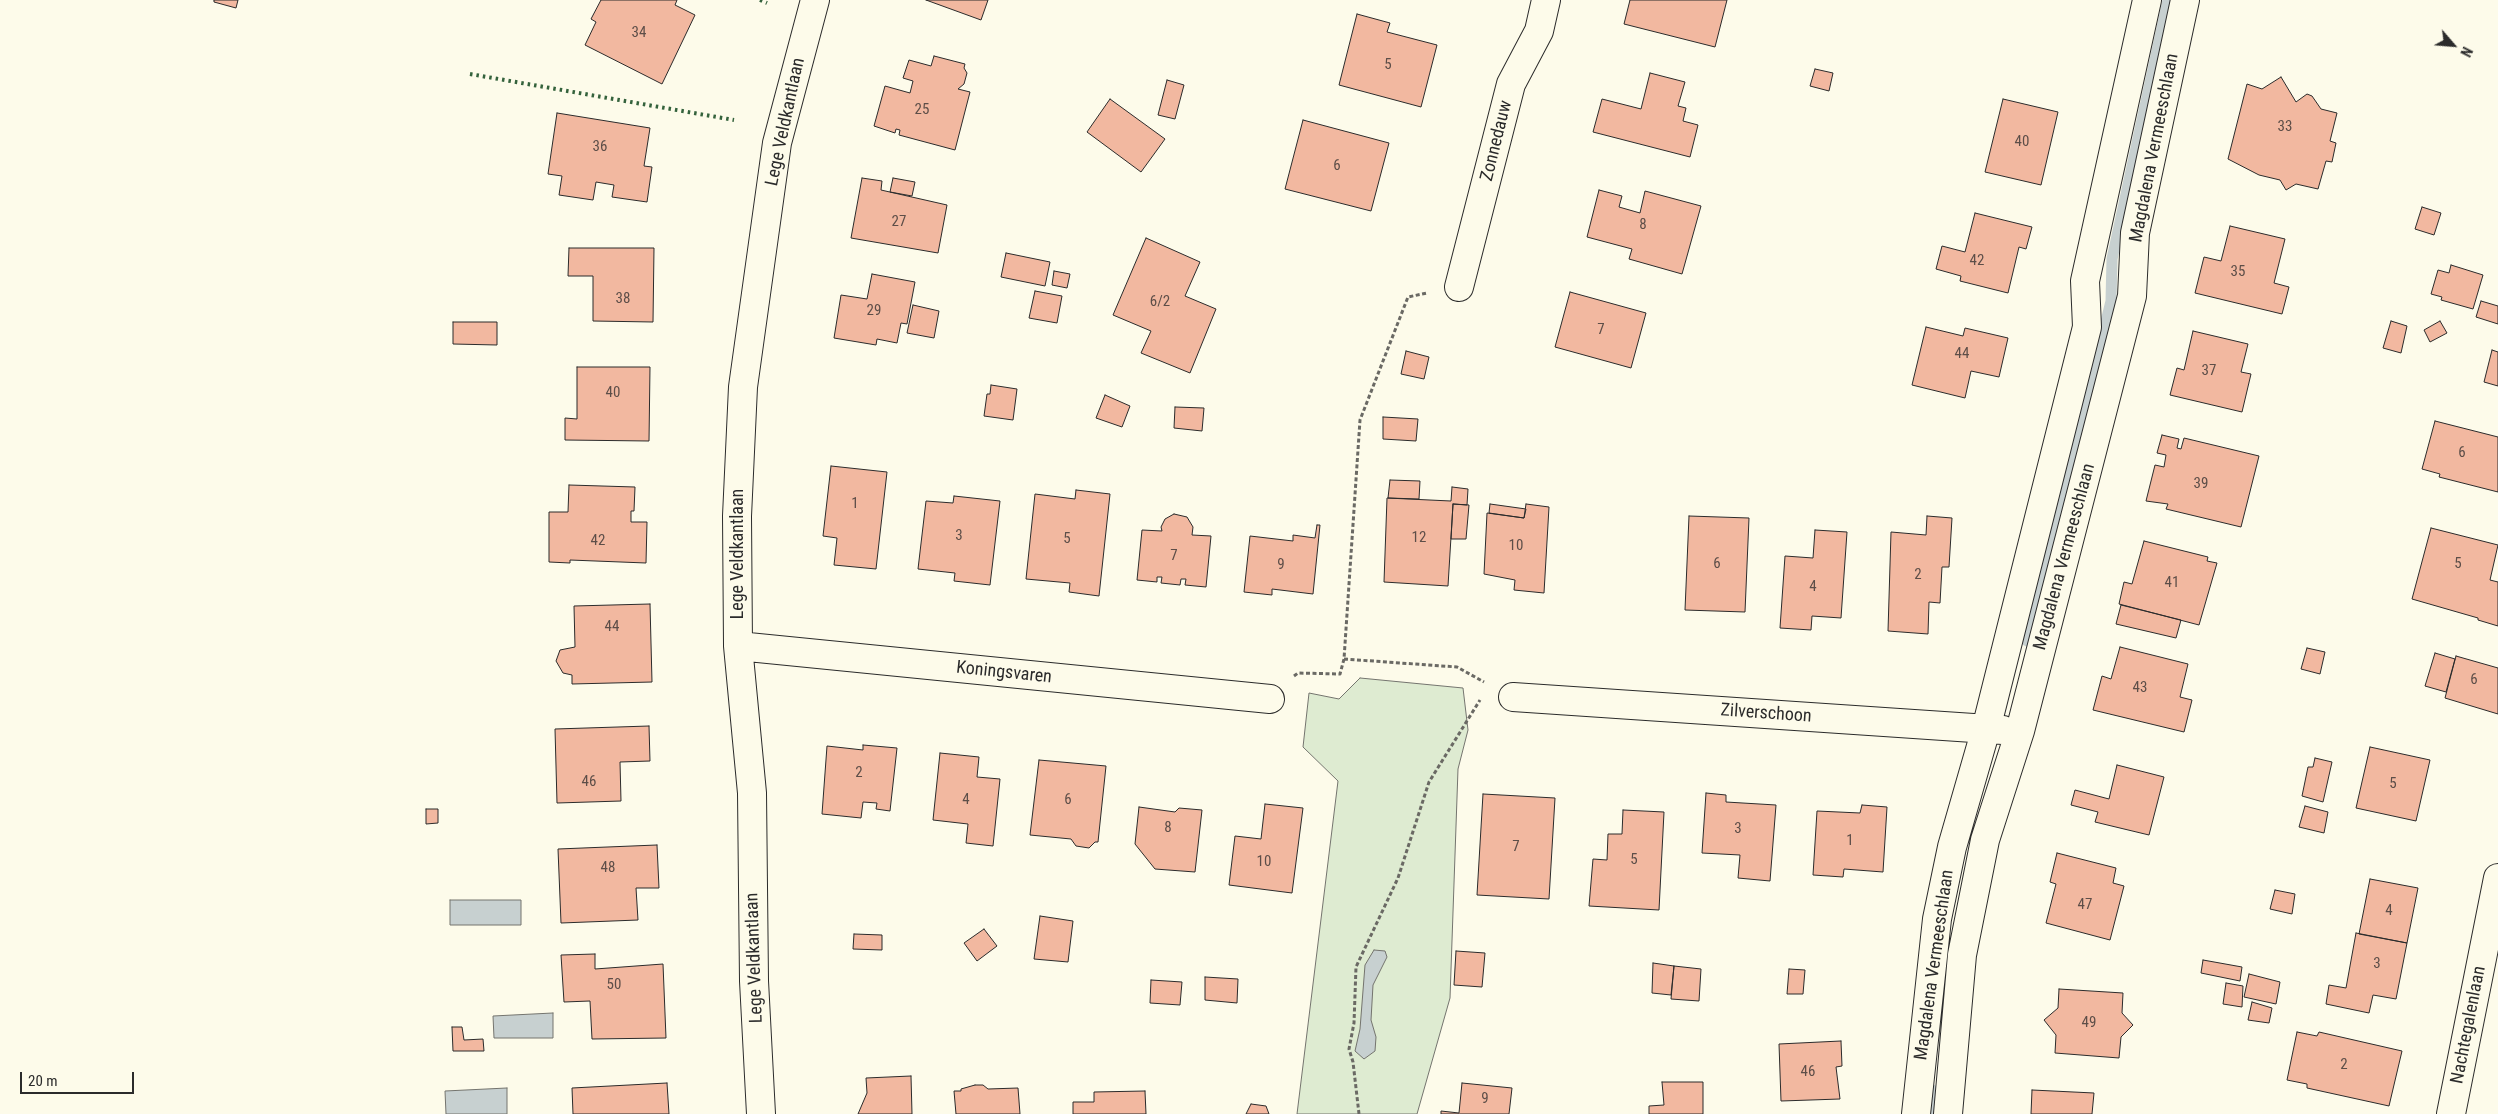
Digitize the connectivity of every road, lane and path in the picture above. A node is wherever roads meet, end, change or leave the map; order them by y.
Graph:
1 (815, 0) edge
2 (1546, 0) edge
3 (2147, 0) edge
4 (2185, 0) edge
5 (1459, 288) joint
6 (738, 646) junction
7 (1344, 659) junction
8 (1501, 691) joint
9 (1484, 692) dead end
10 (1270, 699) joint
11 (1986, 729) junction
12 (2020, 731) junction
13 (2498, 878) edge
14 (761, 1114) edge
15 (1359, 1114) edge
16 (1916, 1114) edge
17 (1948, 1114) edge
18 (2451, 1114) edge

1 - 6 street, Lege Veldkantlaan
2 - 5 street, Zonnedauw
3 - 11 street, Magdalena Vermeeschlaan
4 - 12 street, Magdalena Vermeeschlaan
5 - 7 path
6 - 10 street, Koningsvaren
6 - 14 street, Lege Veldkantlaan
7 - 8 path
7 - 10 path
8 - 11 street, Zilverschoon
9 - 15 path
11 - 12 street, Zilverschoon
11 - 16 street, Magdalena Vermeeschlaan
12 - 17 street, Magdalena Vermeeschlaan
13 - 18 street, Nachtegalenlaan

